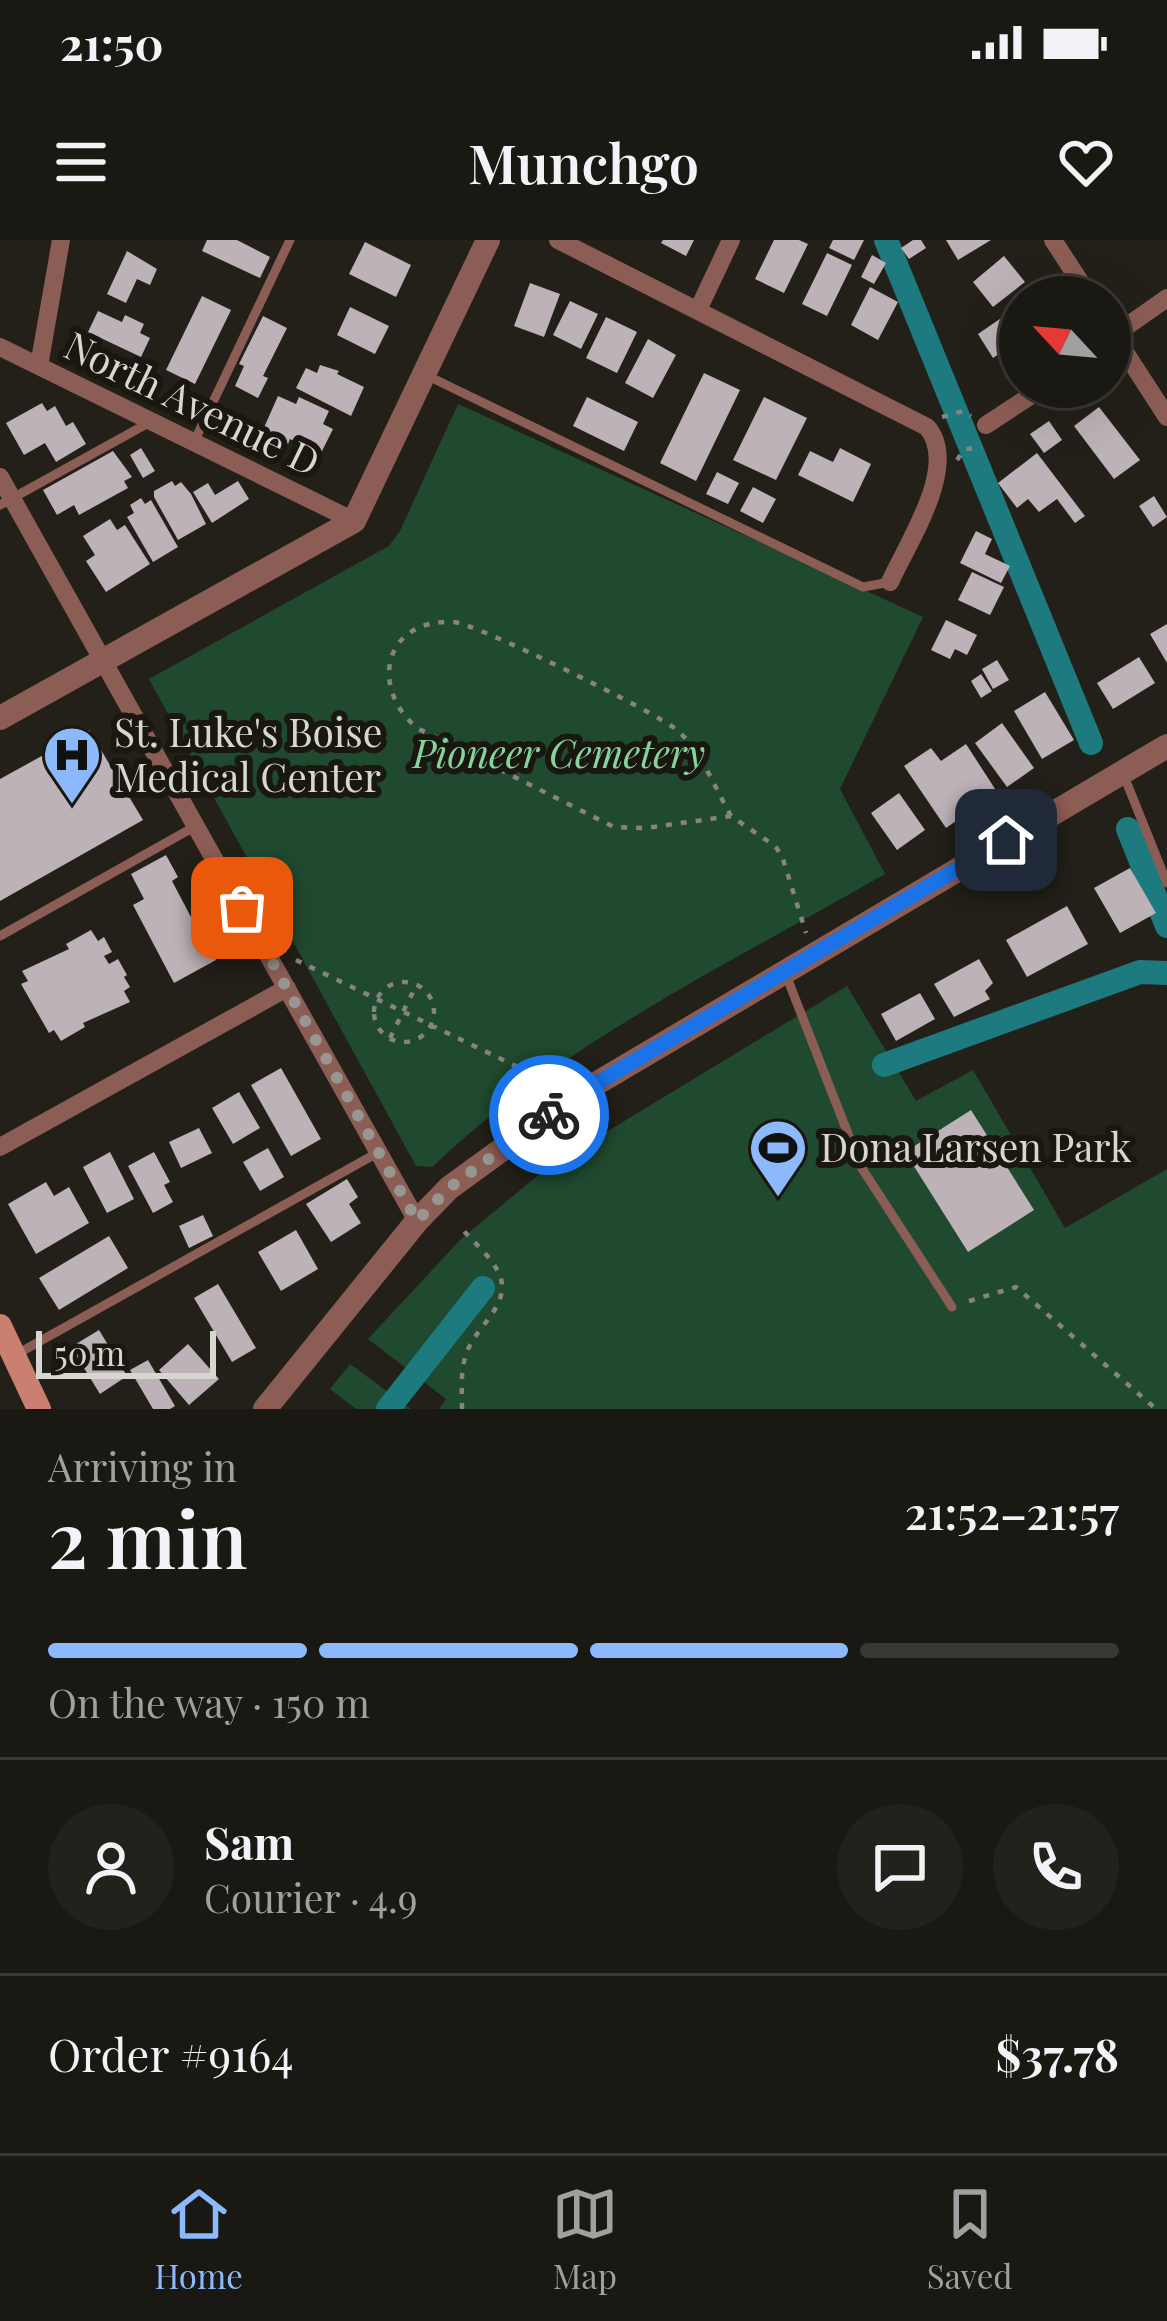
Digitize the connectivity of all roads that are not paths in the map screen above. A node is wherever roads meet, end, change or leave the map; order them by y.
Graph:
1 (61, 240) edge
2 (290, 240) edge
3 (488, 240) edge
4 (558, 240) edge
5 (731, 240) edge
6 (1053, 240) edge
7 (1076, 276) edge
8 (1167, 298) edge
9 (698, 310) junction
10 (1131, 320) edge
11 (0, 347) edge
12 (1131, 363) edge
13 (39, 365) junction
14 (424, 374) junction
15 (1012, 408) edge
16 (1167, 417) edge
17 (152, 422) junction
18 (986, 425) dead end
19 (194, 442) junction
20 (0, 477) edge
21 (6, 502) edge
22 (354, 521) junction
23 (890, 581) joint
24 (104, 661) junction
25 (0, 718) edge
26 (1167, 746) edge
27 (1122, 771) junction
28 (196, 826) junction
29 (1167, 884) edge
30 (0, 936) edge
31 (784, 972) junction
32 (282, 980) junction
33 (0, 1147) edge
34 (379, 1152) junction
35 (417, 1221) junction
36 (952, 1306) road end
37 (0, 1326) edge
38 (16, 1354) junction
39 (39, 1409) edge
40 (265, 1409) edge

1 - 13 street
2 - 19 lane
3 - 14 street
4 - 9 street
5 - 9 street
6 - 7 street
8 - 10 street
9 - 23 street
11 - 13 street, North Avenue D
12 - 16 street
13 - 17 street, North Avenue D
14 - 22 street
14 - 23 lane
15 - 18 street
17 - 19 street, North Avenue D
17 - 21 lane
19 - 22 street, North Avenue D
20 - 21 street
21 - 24 street
22 - 24 street
24 - 25 street
24 - 28 street
26 - 27 street
27 - 29 lane
27 - 31 street
28 - 30 lane
28 - 32 street
31 - 35 street
31 - 36 lane
32 - 33 street
32 - 34 street
34 - 35 street
34 - 38 lane
35 - 40 street
37 - 38 main road
38 - 39 main road

